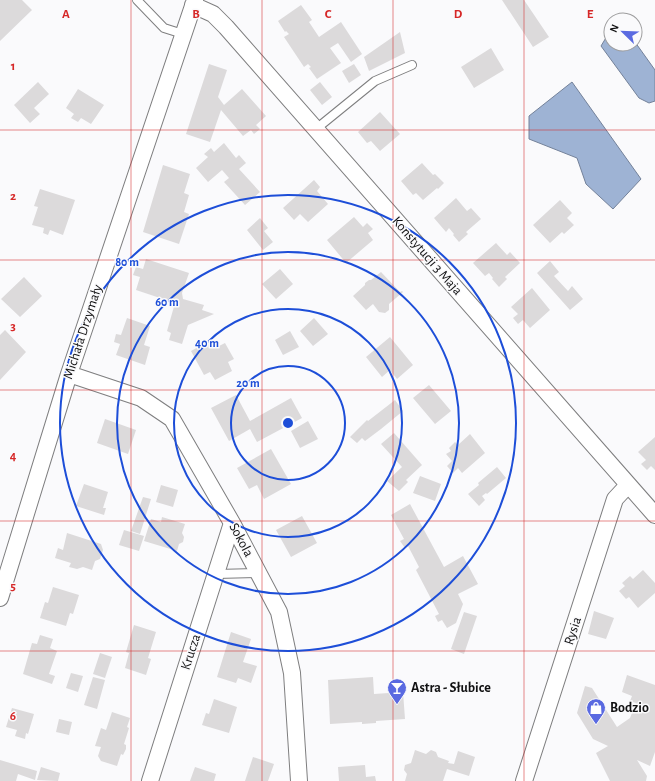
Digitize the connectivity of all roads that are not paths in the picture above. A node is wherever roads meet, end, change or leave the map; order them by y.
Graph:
1 (138, 0) edge
2 (194, 2) edge
3 (183, 34) junction
4 (412, 64) dead end
5 (316, 129) junction
6 (69, 374) junction
7 (628, 485) junction
8 (655, 515) edge
9 (232, 522) junction
10 (259, 573) junction
11 (216, 574) junction
12 (0, 598) edge
13 (150, 781) edge
14 (299, 781) edge
15 (524, 781) edge

1 - 3 lane
2 - 3 street, Michała Drzymały
2 - 5 street, Konstytucji 3 Maja
3 - 6 street, Michała Drzymały
4 - 5 lane
5 - 7 street, Konstytucji 3 Maja
6 - 9 street, Sokola
6 - 12 street, Michała Drzymały
7 - 8 street, Konstytucji 3 Maja
7 - 15 street, Rysia
9 - 10 street, Sokola
9 - 11 street, Krucza
10 - 11 lane
10 - 14 street, Sokola
11 - 13 street, Krucza

